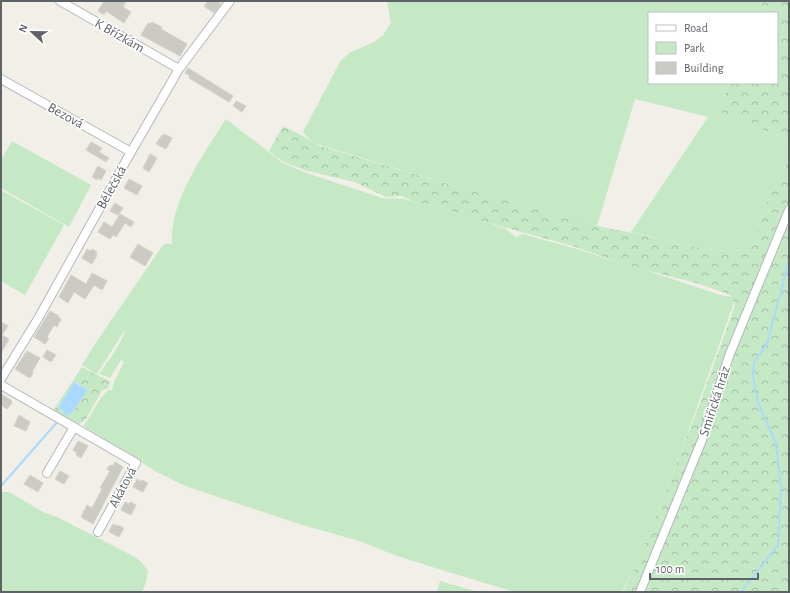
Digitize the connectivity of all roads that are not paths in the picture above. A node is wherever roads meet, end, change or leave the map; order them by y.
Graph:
1 (60, 1) edge
2 (230, 1) edge
3 (179, 69) junction
4 (1, 79) edge
5 (131, 152) junction
6 (789, 210) edge
7 (1, 379) edge
8 (1, 385) edge
9 (74, 427) junction
10 (47, 473) dead end
11 (98, 532) dead end
12 (640, 592) edge

1 - 3 street, K Břízkám
2 - 3 street, Bělečská
3 - 5 street, Bělečská
4 - 5 street, Bezová
5 - 7 street, Bělečská
6 - 12 street, Smiřická hráz
8 - 9 street, Akátová
9 - 10 street
9 - 11 street, Akátová

